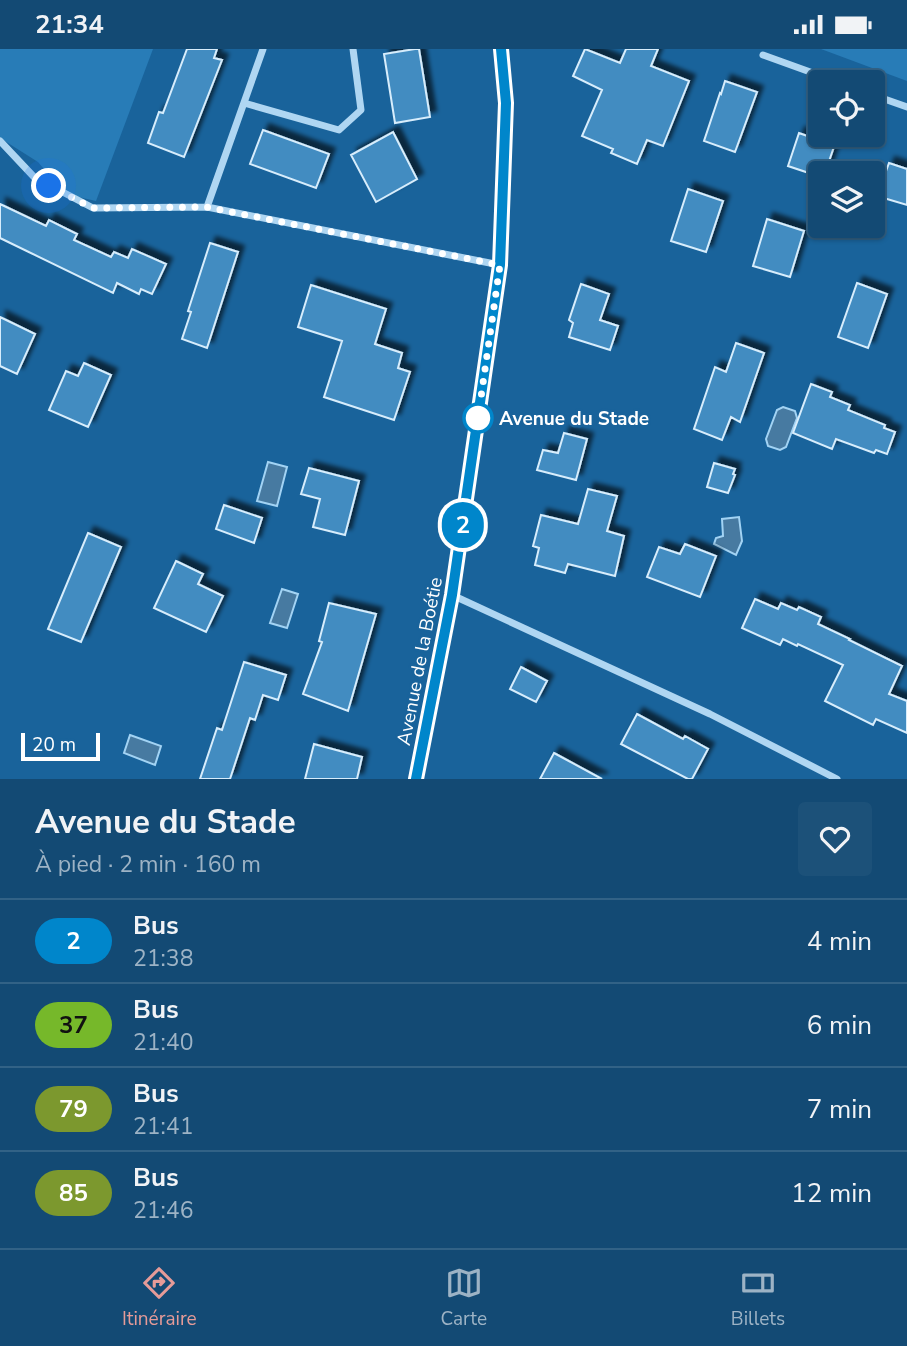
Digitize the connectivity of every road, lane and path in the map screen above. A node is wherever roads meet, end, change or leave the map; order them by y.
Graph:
1 (263, 49) edge
2 (353, 49) edge
3 (501, 49) edge
4 (763, 55) dead end
5 (808, 71) edge
6 (885, 99) edge
7 (244, 103) junction
8 (907, 107) edge
9 (0, 141) edge
10 (206, 207) junction
11 (500, 265) junction
12 (452, 595) junction
13 (416, 779) edge
14 (837, 779) edge

1 - 7 street
2 - 7 street
3 - 11 main road, Avenue de la Boétie
4 - 5 street
6 - 8 street
7 - 10 street
9 - 10 street
10 - 11 street
11 - 12 main road, Avenue de la Boétie
12 - 13 main road, Avenue de la Boétie
12 - 14 street

